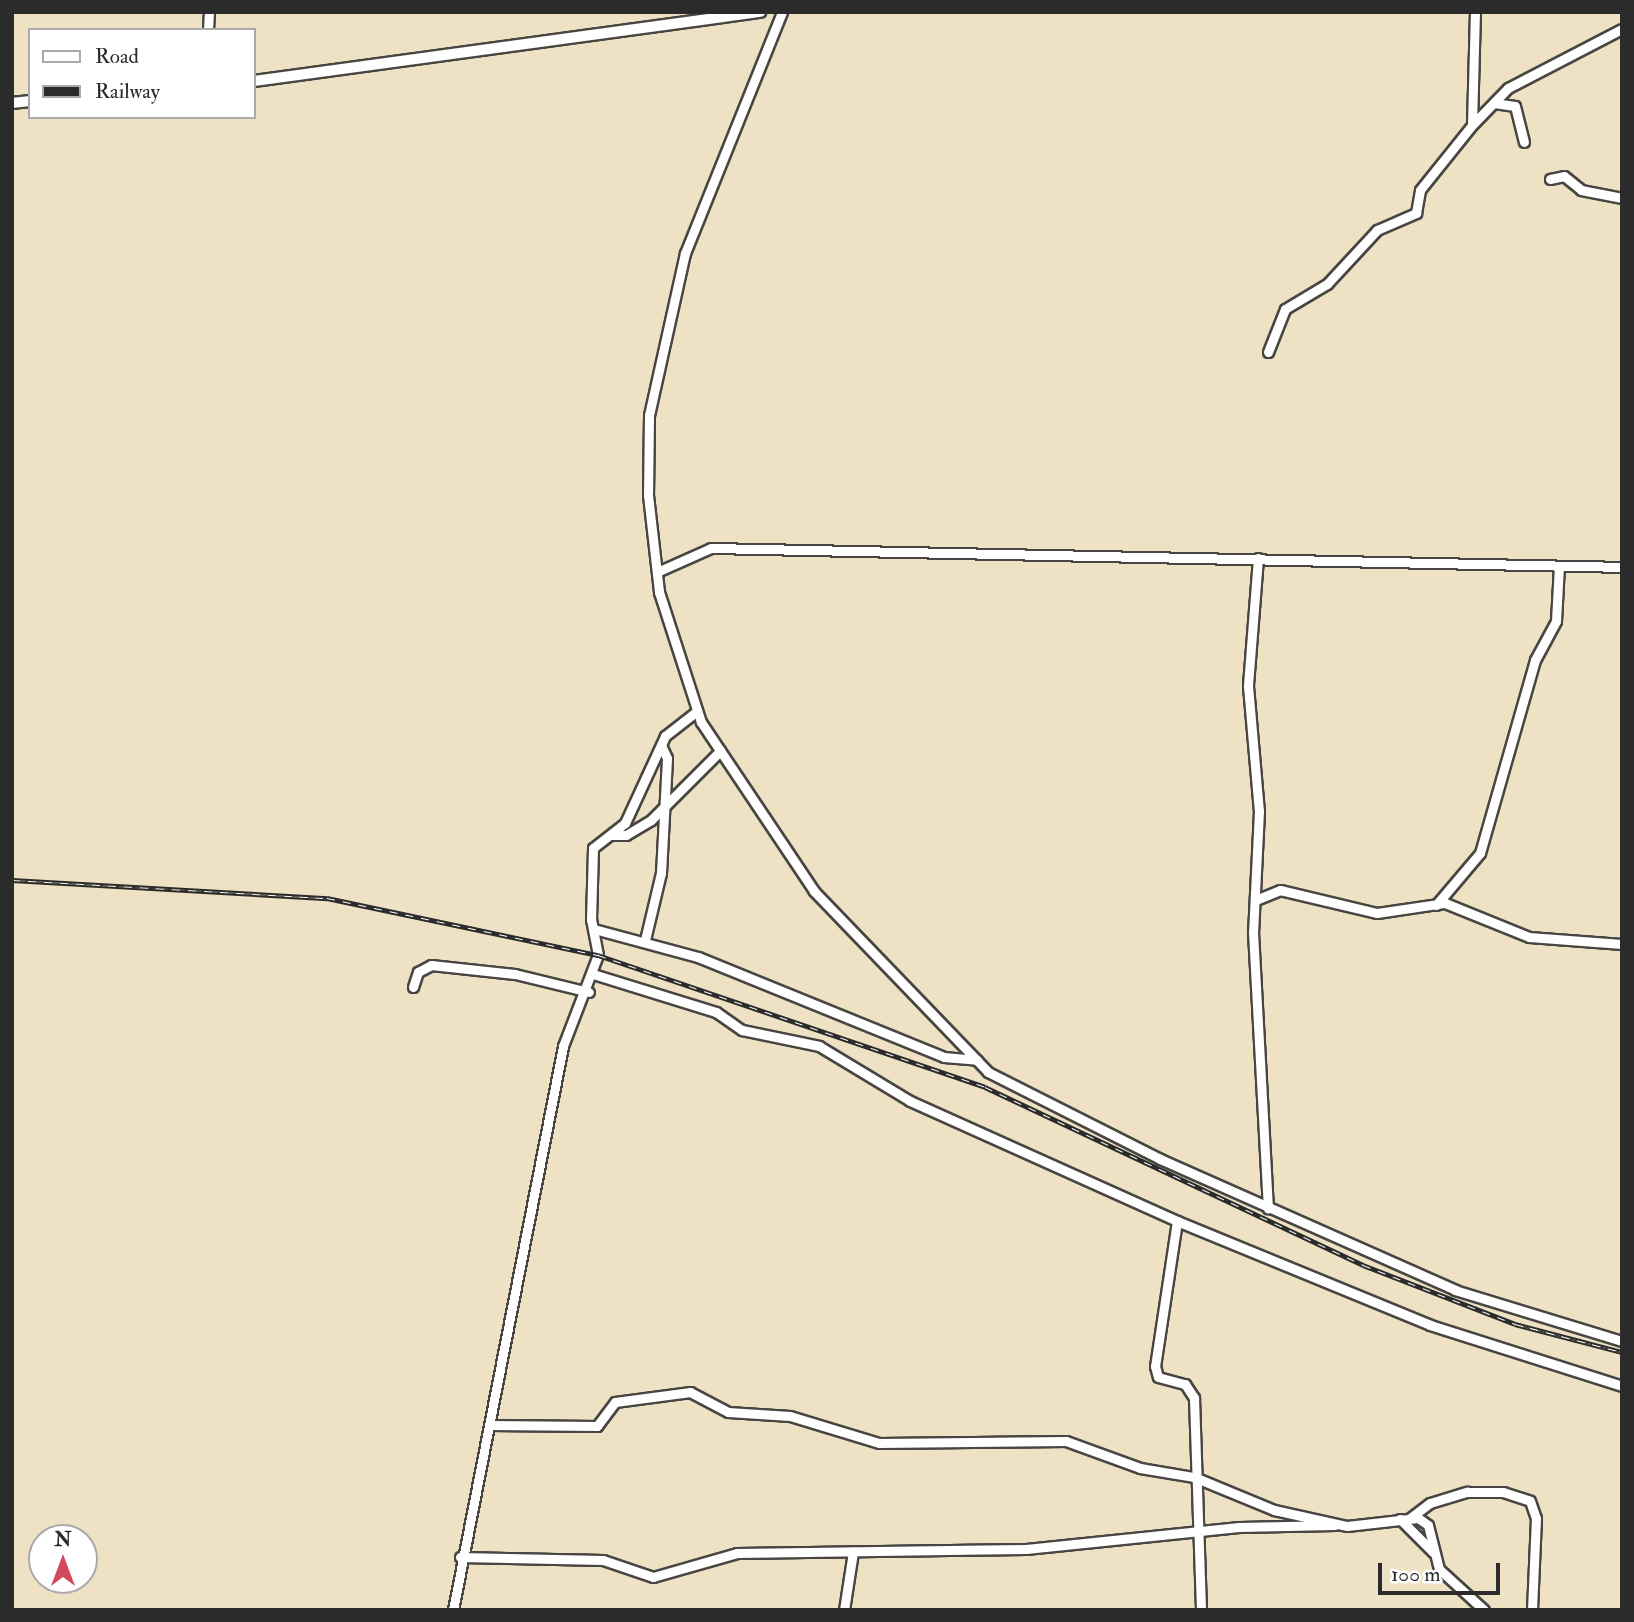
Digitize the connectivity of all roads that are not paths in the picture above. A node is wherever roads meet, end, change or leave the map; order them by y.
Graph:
1 (760, 12) edge
2 (782, 12) edge
3 (1475, 12) edge
4 (1622, 29) edge
5 (256, 81) edge
6 (1474, 100) junction
7 (1488, 104) junction
8 (1472, 125) junction
9 (1524, 142) dead end
10 (1550, 179) dead end
11 (1622, 198) edge
12 (1268, 352) dead end
13 (1258, 558) junction
14 (1559, 566) junction
15 (1622, 567) edge
16 (657, 572) junction
17 (696, 712) junction
18 (661, 745) junction
19 (720, 751) junction
20 (662, 807) junction
21 (612, 835) junction
22 (1258, 899) junction
23 (1436, 905) junction
24 (594, 929) junction
25 (645, 940) junction
26 (1622, 944) edge
27 (593, 974) junction
28 (413, 987) dead end
29 (589, 992) junction
30 (977, 1059) junction
31 (1268, 1209) junction
32 (1177, 1221) junction
33 (1622, 1341) edge
34 (1622, 1386) edge
35 (489, 1425) junction
36 (1194, 1477) junction
37 (1405, 1519) junction
38 (1347, 1526) junction
39 (1195, 1536) junction
40 (853, 1552) junction
41 (1433, 1552) junction
42 (460, 1557) junction
43 (453, 1610) edge
44 (844, 1610) edge
45 (1201, 1610) edge
46 (1484, 1610) edge
47 (1532, 1610) edge

1 - 5 street
2 - 16 street
3 - 6 street
4 - 7 street
6 - 7 street
6 - 8 street
7 - 8 street
7 - 9 street
8 - 12 street
10 - 11 street
13 - 14 street
13 - 16 street
13 - 22 street
14 - 15 street
14 - 23 street
16 - 17 street
17 - 18 street
17 - 19 street
18 - 20 street
18 - 21 street
19 - 20 street
19 - 30 street
20 - 21 street
20 - 25 street
21 - 24 street
22 - 23 street
22 - 31 street
23 - 26 street
24 - 25 street
24 - 27 street
25 - 30 street
27 - 29 street
27 - 32 street
28 - 29 street
29 - 35 street
30 - 31 street
31 - 33 street
32 - 34 street
32 - 36 street
35 - 36 street
35 - 42 street
36 - 38 street
36 - 39 street
37 - 38 street
37 - 41 street
37 - 41 street
37 - 47 street
38 - 39 street
39 - 40 street
39 - 45 street
40 - 42 street
40 - 44 street
41 - 46 street
42 - 43 street

